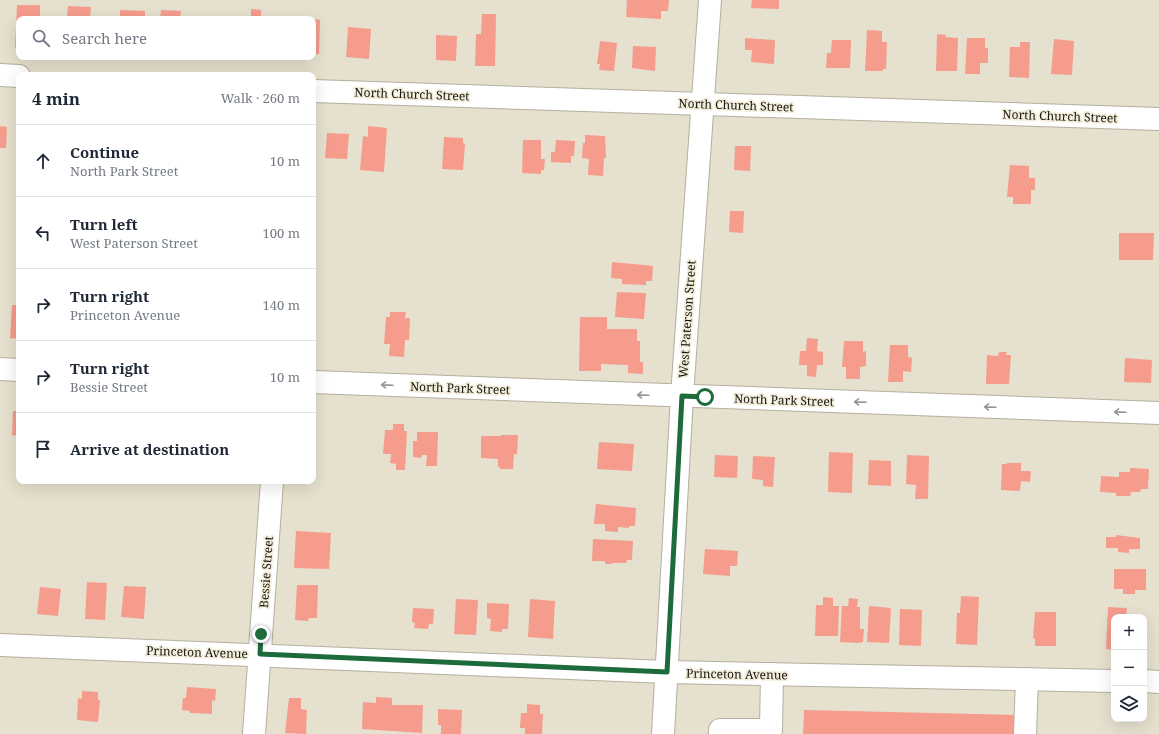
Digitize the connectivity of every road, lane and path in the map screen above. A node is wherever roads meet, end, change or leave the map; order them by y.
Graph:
1 (710, 0) edge
2 (0, 75) edge
3 (16, 76) edge
4 (316, 91) edge
5 (702, 104) junction
6 (1159, 119) edge
7 (0, 369) edge
8 (16, 370) edge
9 (316, 382) edge
10 (682, 396) junction
11 (1159, 413) edge
12 (272, 484) edge
13 (0, 645) edge
14 (260, 654) junction
15 (667, 672) junction
16 (772, 674) junction
17 (1027, 679) junction
18 (1111, 681) edge
19 (1147, 681) edge
20 (1159, 682) edge
21 (771, 732) edge
22 (254, 734) edge
23 (663, 734) edge
24 (720, 734) edge
25 (1025, 734) edge

1 - 5 street, West Paterson Street
2 - 3 street
4 - 5 street, North Church Street
5 - 6 street, North Church Street
5 - 10 street, West Paterson Street
7 - 8 street
10 -> 9 street, North Park Street
11 -> 10 street, North Park Street
10 - 15 street, West Paterson Street
12 - 14 street, Bessie Street
13 - 14 street, Princeton Avenue
14 - 15 street, Princeton Avenue
14 - 22 street, Bessie Street
15 - 16 street, Princeton Avenue
15 - 23 street, West Paterson Street
16 - 17 street, Princeton Avenue
16 - 21 street
17 - 18 street, Princeton Avenue
17 - 25 street
19 - 20 street
21 - 24 street

